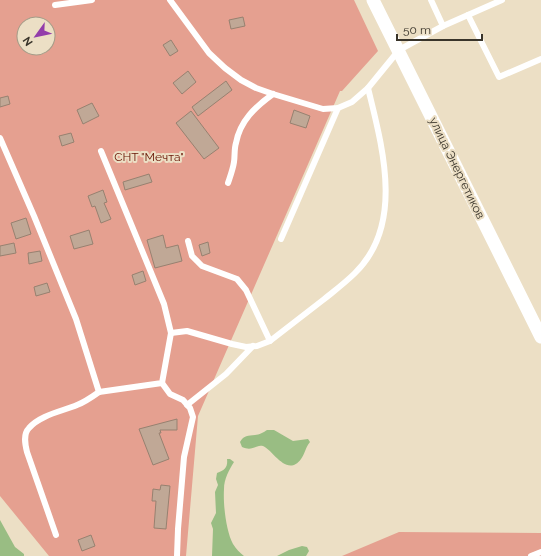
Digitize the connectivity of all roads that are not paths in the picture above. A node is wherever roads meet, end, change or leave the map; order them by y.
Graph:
1 (92, 0) edge
2 (170, 0) edge
3 (373, 0) edge
4 (431, 0) edge
5 (502, 0) edge
6 (54, 5) dead end
7 (468, 15) junction
8 (442, 26) junction
9 (399, 50) junction
10 (541, 59) edge
11 (368, 88) junction
12 (273, 94) junction
13 (338, 108) junction
14 (0, 138) edge
15 (101, 151) dead end
16 (228, 184) dead end
17 (281, 239) dead end
18 (188, 241) dead end
19 (171, 333) junction
20 (541, 337) edge
21 (270, 341) junction
22 (253, 346) junction
23 (162, 383) junction
24 (99, 392) junction
25 (188, 405) junction
26 (56, 535) dead end
27 (541, 552) edge
28 (177, 556) edge
29 (531, 556) edge

1 - 6 lane
2 - 12 lane
3 - 9 street, улица Энергетиков
4 - 8 lane
5 - 7 lane
7 - 8 lane
7 - 10 lane
8 - 9 lane
9 - 11 lane
9 - 20 street, улица Энергетиков
11 - 13 lane
11 - 21 lane
12 - 13 lane
12 - 16 lane
13 - 17 lane
14 - 24 lane
15 - 19 lane
18 - 21 lane
19 - 22 lane
19 - 23 lane
21 - 22 lane
22 - 25 lane
23 - 24 lane
23 - 25 lane
24 - 26 lane
25 - 28 lane
27 - 29 lane

